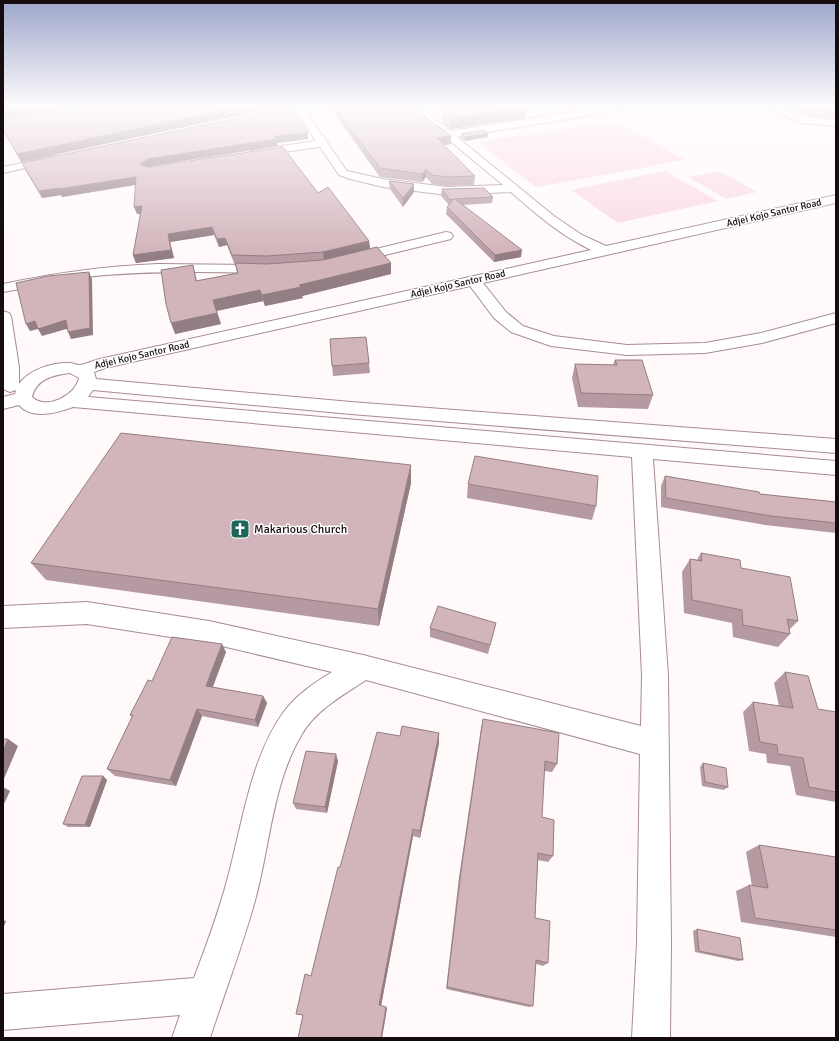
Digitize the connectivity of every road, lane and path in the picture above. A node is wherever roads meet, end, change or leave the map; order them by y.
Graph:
1 (332, 156) edge
2 (474, 156) edge
3 (63, 157) edge
4 (3, 170) edge
5 (514, 188) junction
6 (836, 199) edge
7 (446, 236) dead end
8 (605, 251) junction
9 (339, 262) edge
10 (277, 269) edge
11 (474, 281) junction
12 (3, 288) edge
13 (3, 316) edge
14 (836, 318) edge
15 (85, 377) junction
16 (30, 381) junction
17 (6, 387) edge
18 (23, 398) junction
19 (71, 401) junction
20 (3, 403) edge
21 (836, 446) edge
22 (642, 450) junction
23 (836, 468) edge
24 (3, 617) edge
25 (362, 667) junction
26 (653, 744) junction
27 (204, 995) junction
28 (3, 1012) edge
29 (191, 1038) edge
30 (651, 1038) edge

1 - 5 street
2 - 5 street
3 - 4 street
5 - 8 street
6 - 8 street, Adjei Kojo Santor Road
7 - 9 street
8 - 11 street, Adjei Kojo Santor Road
10 - 12 street
11 - 14 street
11 - 15 street, Adjei Kojo Santor Road
13 - 17 street
15 - 16 street
15 - 19 street
15 - 21 street
16 - 17 street
16 - 18 street
18 - 19 street
18 - 20 street
19 - 22 street
22 - 23 street
22 - 26 street
24 - 25 street
25 - 26 street
25 - 27 street
26 - 30 street
27 - 28 street
27 - 29 street

